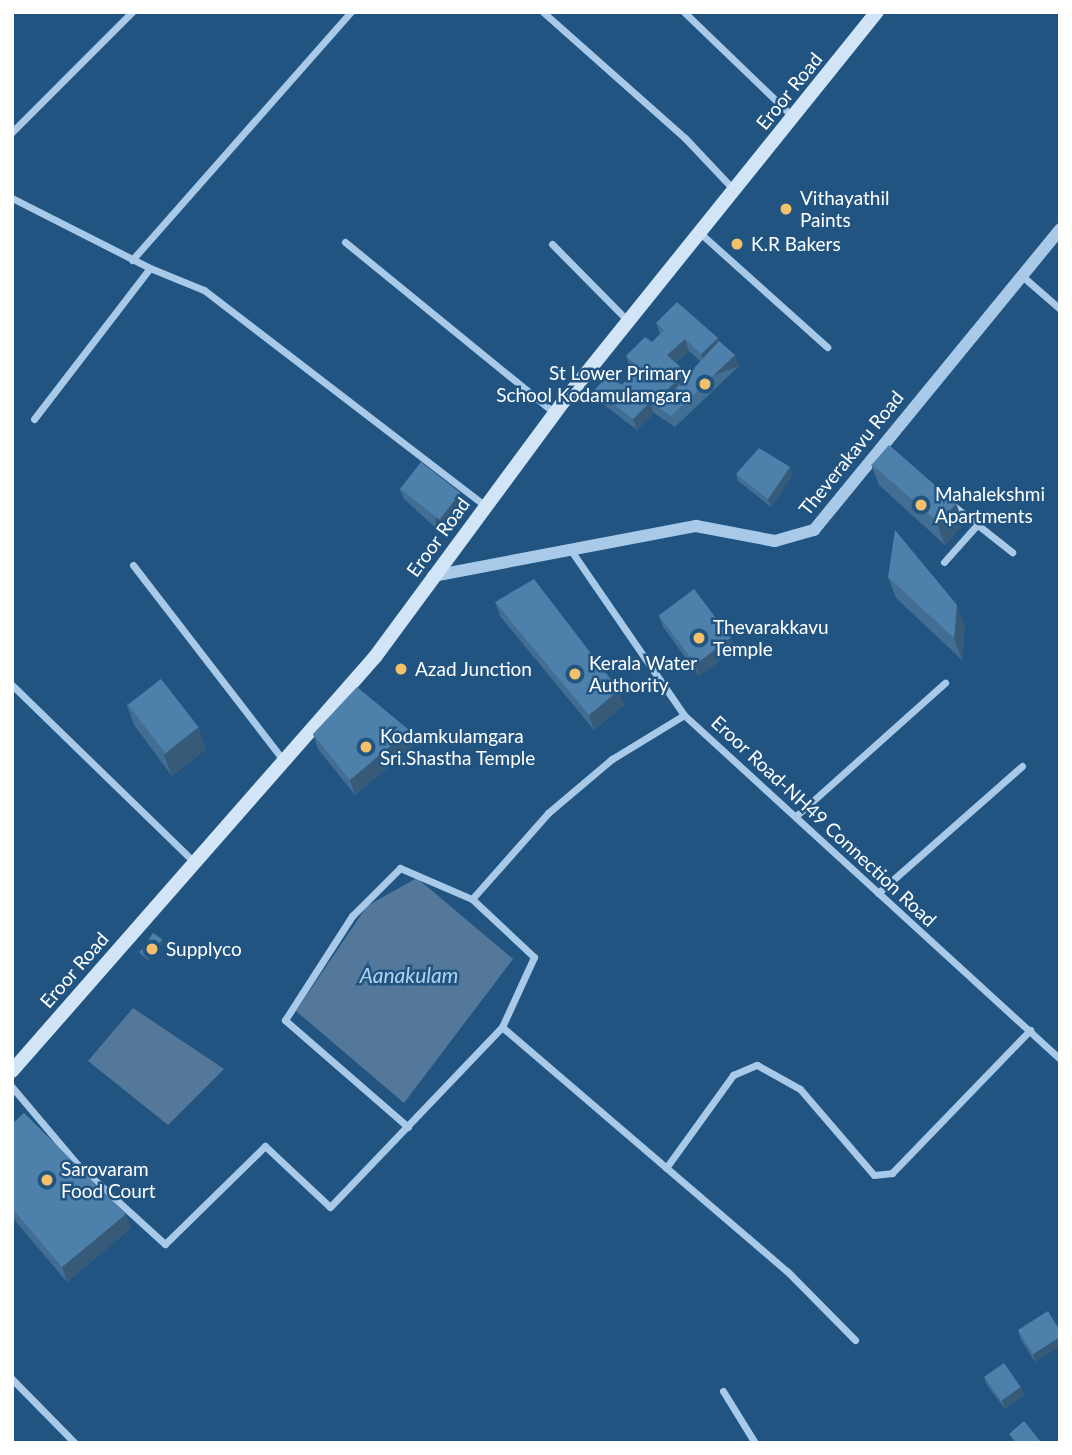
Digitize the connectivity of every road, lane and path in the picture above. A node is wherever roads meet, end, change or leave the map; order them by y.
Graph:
1 (132, 12) edge
2 (351, 12) edge
3 (542, 12) edge
4 (684, 12) edge
5 (877, 12) edge
6 (793, 117) junction
7 (12, 132) edge
8 (734, 190) junction
9 (12, 198) edge
10 (1060, 229) edge
11 (700, 233) junction
12 (345, 242) dead end
13 (552, 244) dead end
14 (132, 260) junction
15 (150, 268) junction
16 (1021, 275) junction
17 (1060, 309) edge
18 (629, 321) junction
19 (827, 347) dead end
20 (555, 413) junction
21 (34, 419) dead end
22 (880, 449) junction
23 (891, 457) edge
24 (945, 500) edge
25 (485, 506) junction
26 (977, 525) junction
27 (569, 549) junction
28 (1012, 552) dead end
29 (944, 562) dead end
30 (133, 565) dead end
31 (433, 576) junction
32 (945, 683) dead end
33 (12, 685) edge
34 (684, 715) junction
35 (283, 760) junction
36 (1022, 766) dead end
37 (796, 816) junction
38 (194, 862) junction
39 (878, 893) junction
40 (472, 899) junction
41 (502, 1027) junction
42 (1030, 1031) junction
43 (1060, 1059) edge
44 (12, 1070) edge
45 (12, 1087) edge
46 (408, 1126) junction
47 (666, 1168) junction
48 (855, 1340) dead end
49 (12, 1379) edge
50 (723, 1391) dead end
51 (75, 1443) edge
52 (755, 1443) edge

1 - 7 street
2 - 14 street
3 - 8 street
4 - 6 street
5 - 6 main road, Eroor Road
6 - 8 main road, Eroor Road
8 - 11 main road, Eroor Road
9 - 14 street
10 - 16 street, Theverakavu Road
11 - 18 main road, Eroor Road
11 - 19 street
12 - 20 street
13 - 18 street
14 - 15 street
15 - 21 street
15 - 25 street
16 - 17 street
16 - 22 street, Theverakavu Road
18 - 20 main road, Eroor Road
20 - 25 main road, Eroor Road
22 - 23 street
22 - 27 street, Theverakavu Road
24 - 26 street
25 - 31 main road, Eroor Road
26 - 28 street
26 - 29 street
27 - 31 street, Theverakavu Road
27 - 34 street, Eroor Road-NH49 Connection Road
30 - 35 street
31 - 35 main road, Eroor Road
32 - 37 street
33 - 38 street
34 - 37 street, Eroor Road-NH49 Connection Road
34 - 40 street
35 - 38 main road, Eroor Road
36 - 39 street
37 - 39 street, Eroor Road-NH49 Connection Road
38 - 44 main road, Eroor Road
39 - 42 street, Eroor Road-NH49 Connection Road
40 - 41 street
40 - 46 street
41 - 46 street
41 - 47 street
42 - 43 street, Eroor Road-NH49 Connection Road
42 - 47 street
45 - 46 street
47 - 48 street
49 - 51 street
50 - 52 street

